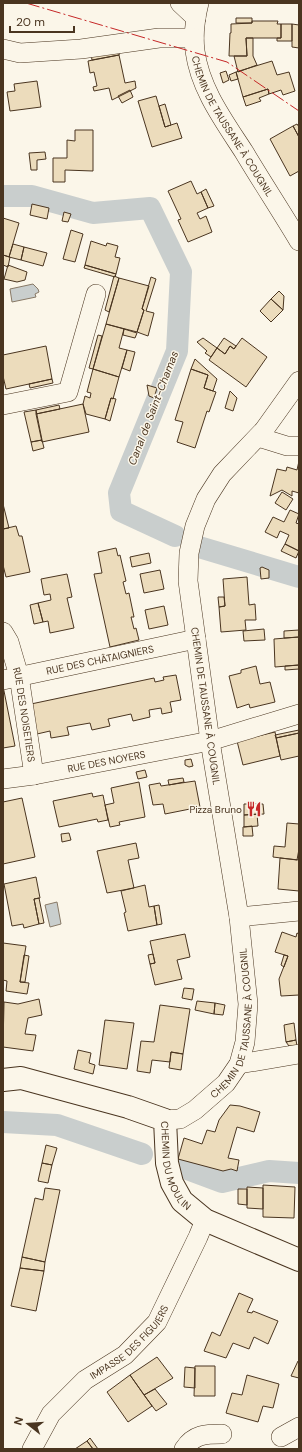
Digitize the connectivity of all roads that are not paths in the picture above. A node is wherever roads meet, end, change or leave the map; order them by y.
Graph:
1 (180, 3) edge
2 (198, 10) edge
3 (194, 38) junction
4 (3, 49) edge
5 (299, 241) edge
6 (96, 294) dead end
7 (299, 381) edge
8 (3, 406) edge
9 (258, 436) junction
10 (299, 446) edge
11 (3, 632) edge
12 (196, 639) junction
13 (11, 678) edge
14 (299, 714) edge
15 (210, 741) junction
16 (34, 775) junction
17 (3, 780) edge
18 (299, 911) edge
19 (239, 917) junction
20 (299, 1054) edge
21 (239, 1064) junction
22 (3, 1080) edge
23 (165, 1120) junction
24 (205, 1220) junction
25 (299, 1260) edge
26 (299, 1427) edge
27 (222, 1434) dead end
28 (281, 1436) dead end
29 (32, 1449) edge
30 (184, 1449) edge

1 - 2 street
2 - 3 street, CHEMIN DE TAUSSANE À COUGNIL
3 - 4 street
3 - 5 street, CHEMIN DE TAUSSANE À COUGNIL
6 - 8 street
7 - 9 street, CHEMIN DE TAUSSANE À COUGNIL
9 - 10 street
9 - 12 street, CHEMIN DE TAUSSANE À COUGNIL
11 - 13 street, RUE DES NOISETIERS
12 - 13 street, RUE DES CHÂTAIGNIERS
12 - 15 street, CHEMIN DE TAUSSANE À COUGNIL
13 - 16 street, RUE DES NOISETIERS
14 - 15 street, RUE DES NOYERS
15 - 16 street, RUE DES NOYERS
15 - 19 street, CHEMIN DE TAUSSANE À COUGNIL
16 - 17 street, RUE DES NOYERS
18 - 19 street
19 - 21 street, CHEMIN DE TAUSSANE À COUGNIL
20 - 21 street
21 - 23 street, CHEMIN DE TAUSSANE À COUGNIL
22 - 23 street, CHEMIN DU MOULIN
23 - 24 street, CHEMIN DU MOULIN
24 - 25 street, CHEMIN DU MOULIN
24 - 29 street, IMPASSE DES FIGUIERS
26 - 28 street
27 - 30 street

